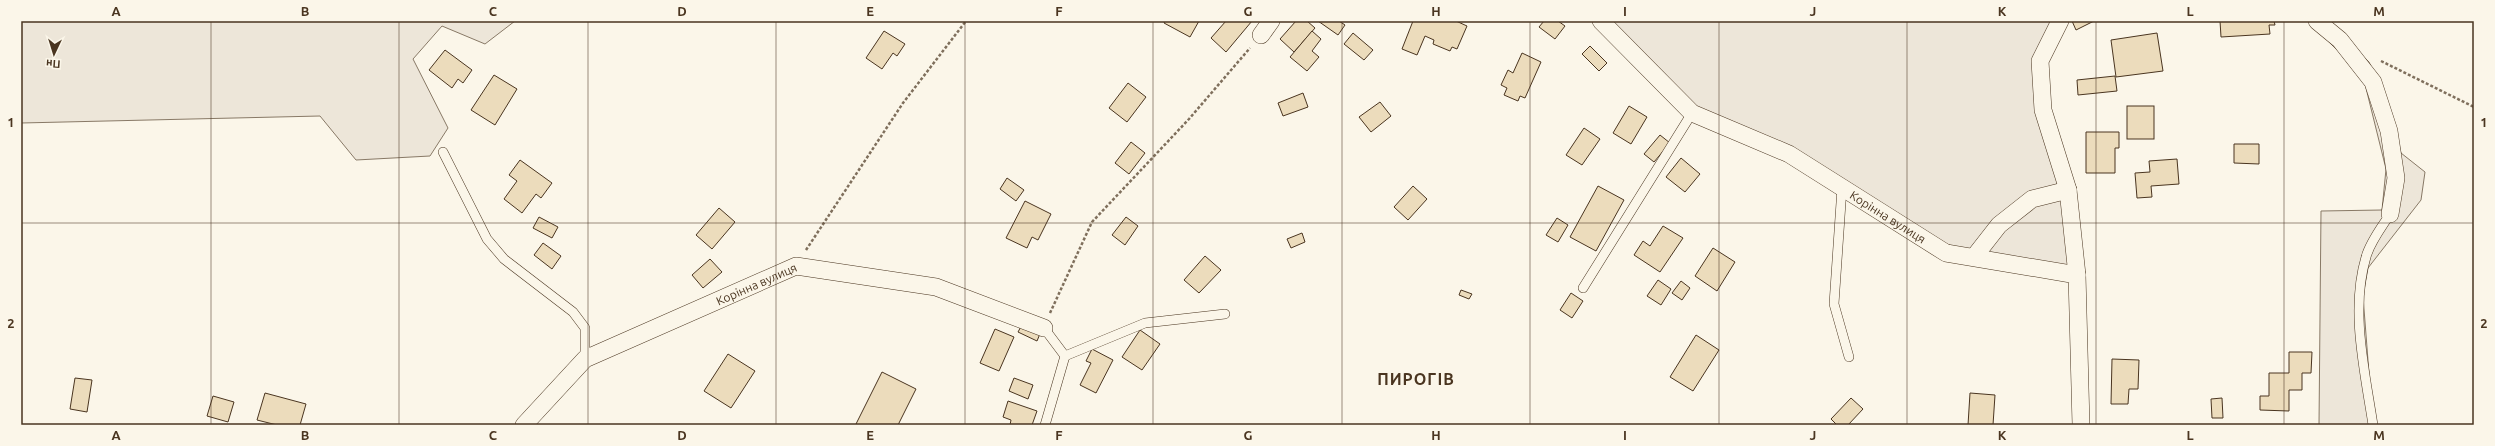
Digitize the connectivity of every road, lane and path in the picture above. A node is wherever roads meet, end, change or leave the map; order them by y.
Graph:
1 (966, 21) edge
2 (1601, 21) edge
3 (2060, 21) edge
4 (2317, 21) edge
5 (1266, 28) edge
6 (2375, 58) dead end
7 (2474, 107) edge
8 (1692, 113) junction
9 (443, 152) dead end
10 (1842, 188) junction
11 (2068, 190) junction
12 (2390, 214) joint
13 (1974, 257) junction
14 (796, 266) junction
15 (2077, 275) junction
16 (1583, 288) dead end
17 (1225, 314) dead end
18 (1044, 328) junction
19 (1065, 356) junction
20 (1849, 357) dead end
21 (585, 359) junction
22 (524, 425) edge
23 (1045, 425) edge
24 (2081, 425) edge
25 (2373, 425) edge

1 - 14 path
2 - 8 street, Корінна вулиця
3 - 11 street
4 - 12 street
5 - 18 path
6 - 7 path
8 - 10 street, Корінна вулиця
8 - 16 lane
9 - 21 lane
10 - 13 street, Корінна вулиця
10 - 20 lane
11 - 13 street
11 - 15 street
12 - 25 lane
13 - 15 street, Корінна вулиця
14 - 18 street, Корінна вулиця
14 - 21 street, Корінна вулиця
15 - 24 street
17 - 19 lane
18 - 19 lane
19 - 23 lane
21 - 22 street, Корінна вулиця

